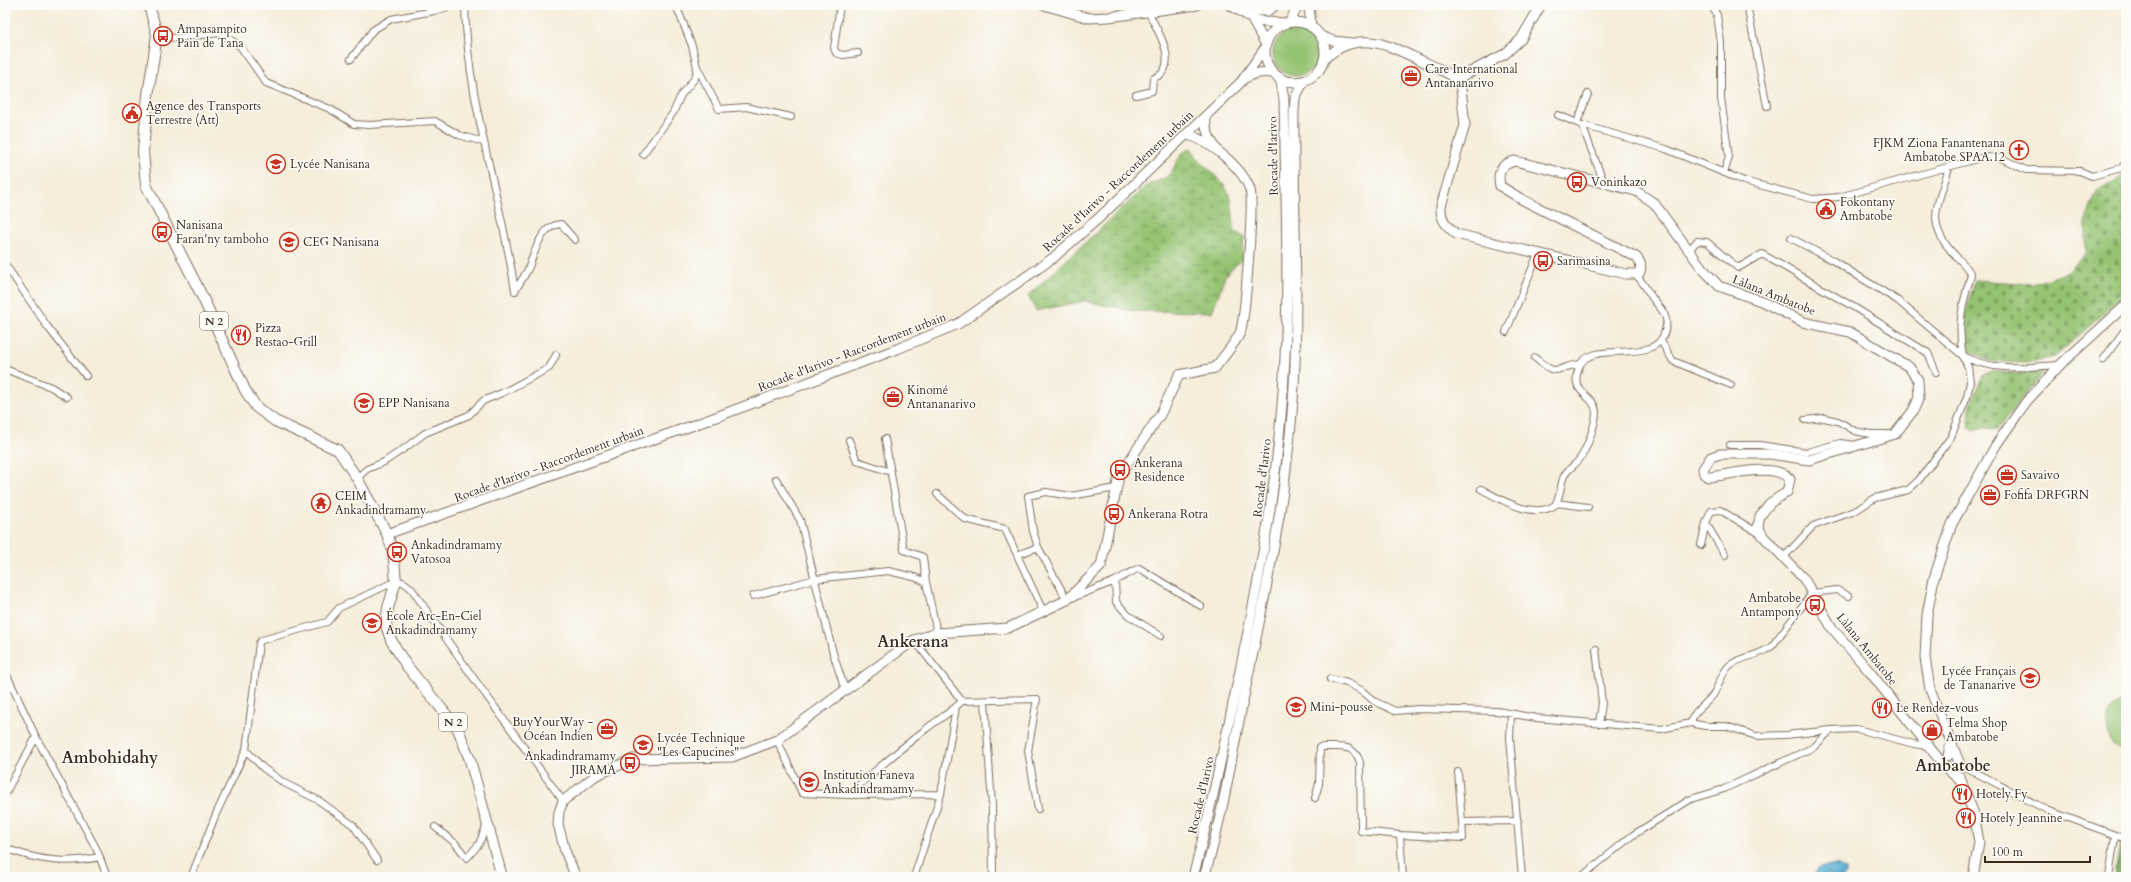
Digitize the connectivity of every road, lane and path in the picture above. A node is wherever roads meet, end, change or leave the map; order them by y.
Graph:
1 (149, 5) edge
2 (455, 5) edge
3 (465, 5) edge
4 (676, 5) edge
5 (840, 5) edge
6 (1044, 5) edge
7 (1197, 5) edge
8 (1277, 5) edge
9 (1298, 5) edge
10 (1309, 5) edge
11 (1541, 5) edge
12 (1711, 5) edge
13 (1747, 5) edge
14 (1232, 6) edge
15 (1148, 11) junction
16 (1251, 18) junction
17 (1288, 22) junction
18 (1311, 27) junction
19 (157, 34) junction
20 (1321, 36) junction
21 (1354, 43) junction
22 (1265, 45) junction
23 (858, 53) dead end
24 (351, 59) dead end
25 (1324, 59) junction
26 (697, 67) junction
27 (1276, 75) junction
28 (1245, 78) junction
29 (1456, 79) junction
30 (1304, 81) junction
31 (1588, 94) dead end
32 (1136, 95) dead end
33 (1767, 106) dead end
34 (1558, 115) dead end
35 (1206, 116) junction
36 (791, 117) dead end
37 (1580, 124) junction
38 (1188, 135) junction
39 (483, 142) junction
40 (1219, 153) junction
41 (643, 154) dead end
42 (2126, 163) edge
43 (1949, 167) junction
44 (1724, 173) junction
45 (1604, 183) junction
46 (1791, 238) dead end
47 (575, 240) dead end
48 (1688, 250) junction
49 (1538, 254) junction
50 (5, 264) edge
51 (1636, 275) junction
52 (2126, 305) edge
53 (2126, 328) edge
54 (1506, 332) dead end
55 (1661, 341) junction
56 (556, 355) dead end
57 (1962, 356) junction
58 (1535, 358) dead end
59 (2103, 360) dead end
60 (1580, 364) junction
61 (2060, 365) junction
62 (5, 369) edge
63 (1936, 372) dead end
64 (86, 376) dead end
65 (1731, 385) dead end
66 (67, 397) dead end
67 (1805, 420) dead end
68 (1894, 434) junction
69 (885, 439) dead end
70 (849, 440) dead end
71 (1730, 445) dead end
72 (1859, 446) junction
73 (891, 472) junction
74 (357, 478) junction
75 (776, 479) dead end
76 (1116, 488) junction
77 (1481, 489) dead end
78 (937, 494) dead end
79 (1556, 502) junction
80 (1588, 507) dead end
81 (1706, 523) junction
82 (387, 534) junction
83 (1763, 536) junction
84 (1701, 545) dead end
85 (1038, 547) junction
86 (1017, 555) junction
87 (1725, 555) dead end
88 (1784, 557) junction
89 (815, 579) junction
90 (396, 581) junction
91 (1115, 581) junction
92 (926, 582) junction
93 (1812, 592) junction
94 (753, 596) dead end
95 (1849, 596) dead end
96 (1067, 600) junction
97 (1200, 606) dead end
98 (1043, 611) junction
99 (937, 633) junction
100 (1160, 636) dead end
101 (914, 640) junction
102 (1596, 649) dead end
103 (5, 671) edge
104 (1330, 679) dead end
105 (846, 690) junction
106 (962, 701) junction
107 (985, 701) junction
108 (956, 707) junction
109 (1511, 714) junction
110 (1691, 723) junction
111 (1599, 724) junction
112 (1831, 730) junction
113 (36, 737) junction
114 (777, 740) junction
115 (1928, 746) junction
116 (246, 750) junction
117 (1950, 762) junction
118 (1458, 772) dead end
119 (5, 794) edge
120 (942, 794) junction
121 (848, 795) junction
122 (1315, 798) dead end
123 (563, 801) junction
124 (1038, 809) dead end
125 (1518, 821) junction
126 (1462, 822) junction
127 (487, 824) junction
128 (436, 828) dead end
129 (1400, 835) junction
130 (2115, 836) junction
131 (2126, 839) edge
132 (5, 848) edge
133 (100, 857) junction
134 (378, 860) dead end
135 (993, 876) dead end
136 (107, 877) edge
137 (191, 877) edge
138 (502, 877) edge
139 (576, 877) edge
140 (914, 877) edge
141 (1193, 877) edge
142 (1204, 877) edge
143 (1403, 877) edge
144 (1522, 877) edge
145 (1581, 877) edge
146 (1973, 877) edge
147 (2109, 877) edge

1 - 19 main road, N 2
2 - 24 street
3 - 39 street
4 - 26 street
5 - 23 street
6 - 15 street
7 - 15 street
8 - 14 street
9 - 17 street
10 - 18 street
11 - 29 street
12 - 44 street
13 - 33 street
14 - 16 street
15 - 32 street
16 - 17 street
16 - 22 street
17 - 18 street
17 - 22 street
18 - 20 street
19 - 39 street
19 - 74 main road, N 2
20 - 21 street
20 - 25 street
21 - 25 street
21 - 29 street
22 - 27 street
22 - 28 street, Rocade d'Iarivo - Raccordement urbain
25 - 30 street
26 - 36 street
26 - 41 street
27 - 28 street
27 - 30 street
27 - 141 street, Rocade d'Iarivo
28 - 35 street, Rocade d'Iarivo - Raccordement urbain
29 - 49 street
30 - 142 street, Rocade d'Iarivo
31 - 37 street
34 - 37 street
35 - 38 street, Rocade d'Iarivo - Raccordement urbain
35 - 40 street
37 - 44 street
37 - 45 street
38 - 40 street
38 - 82 street, Rocade d'Iarivo - Raccordement urbain
39 - 47 street
40 - 76 street
42 - 43 street
43 - 44 street
43 - 57 street
45 - 48 street, Làlana Ambatobe
45 - 51 street, Làlana Ambatobe
46 - 57 street
48 - 63 street
48 - 68 street, Làlana Ambatobe
49 - 51 street
49 - 54 street
50 - 64 street
51 - 55 street
52 - 61 street
53 - 59 street
55 - 60 street
55 - 65 street
56 - 74 street
57 - 61 street
57 - 88 street
58 - 60 street
60 - 79 street
61 - 117 street
62 - 66 street
67 - 68 street
68 - 72 street, Làlana Ambatobe
69 - 73 street
70 - 73 street
71 - 72 street
72 - 83 street, Làlana Ambatobe
73 - 92 street
74 - 82 main road, N 2
75 - 89 street
76 - 85 street
76 - 96 street
77 - 79 street
78 - 86 street
79 - 80 street
81 - 83 street
81 - 84 street
81 - 87 street
82 - 90 main road, N 2
83 - 88 street, Làlana Ambatobe
85 - 86 street
85 - 96 street
86 - 98 street
88 - 93 street, Làlana Ambatobe
89 - 92 street
89 - 94 street
89 - 105 street
90 - 116 street
90 - 123 street
90 - 127 main road, N 2
91 - 96 street
91 - 97 street
91 - 100 street
92 - 99 street
93 - 95 street
93 - 110 street
93 - 115 street, Làlana Ambatobe
96 - 98 street
98 - 99 street
99 - 101 street
101 - 105 street
101 - 106 street
102 - 111 street
103 - 113 street
104 - 109 street
105 - 114 street
106 - 107 street
106 - 108 street
107 - 124 street
107 - 135 street
108 - 120 street
108 - 121 street
109 - 111 street
109 - 125 street
110 - 111 street
110 - 112 street
112 - 115 street
112 - 145 street
113 - 119 street
113 - 133 street
114 - 121 street
114 - 123 street
115 - 117 street, Làlana Ambatobe
116 - 134 street
116 - 137 street
117 - 130 street
117 - 146 street, Làlana Ambatobe
118 - 126 street
120 - 121 street
120 - 140 street
122 - 129 street
123 - 139 street
125 - 126 street
125 - 144 street
126 - 129 street
127 - 128 street
127 - 138 main road, N 2
129 - 143 street
130 - 131 street
130 - 147 street
132 - 133 street
133 - 136 street

